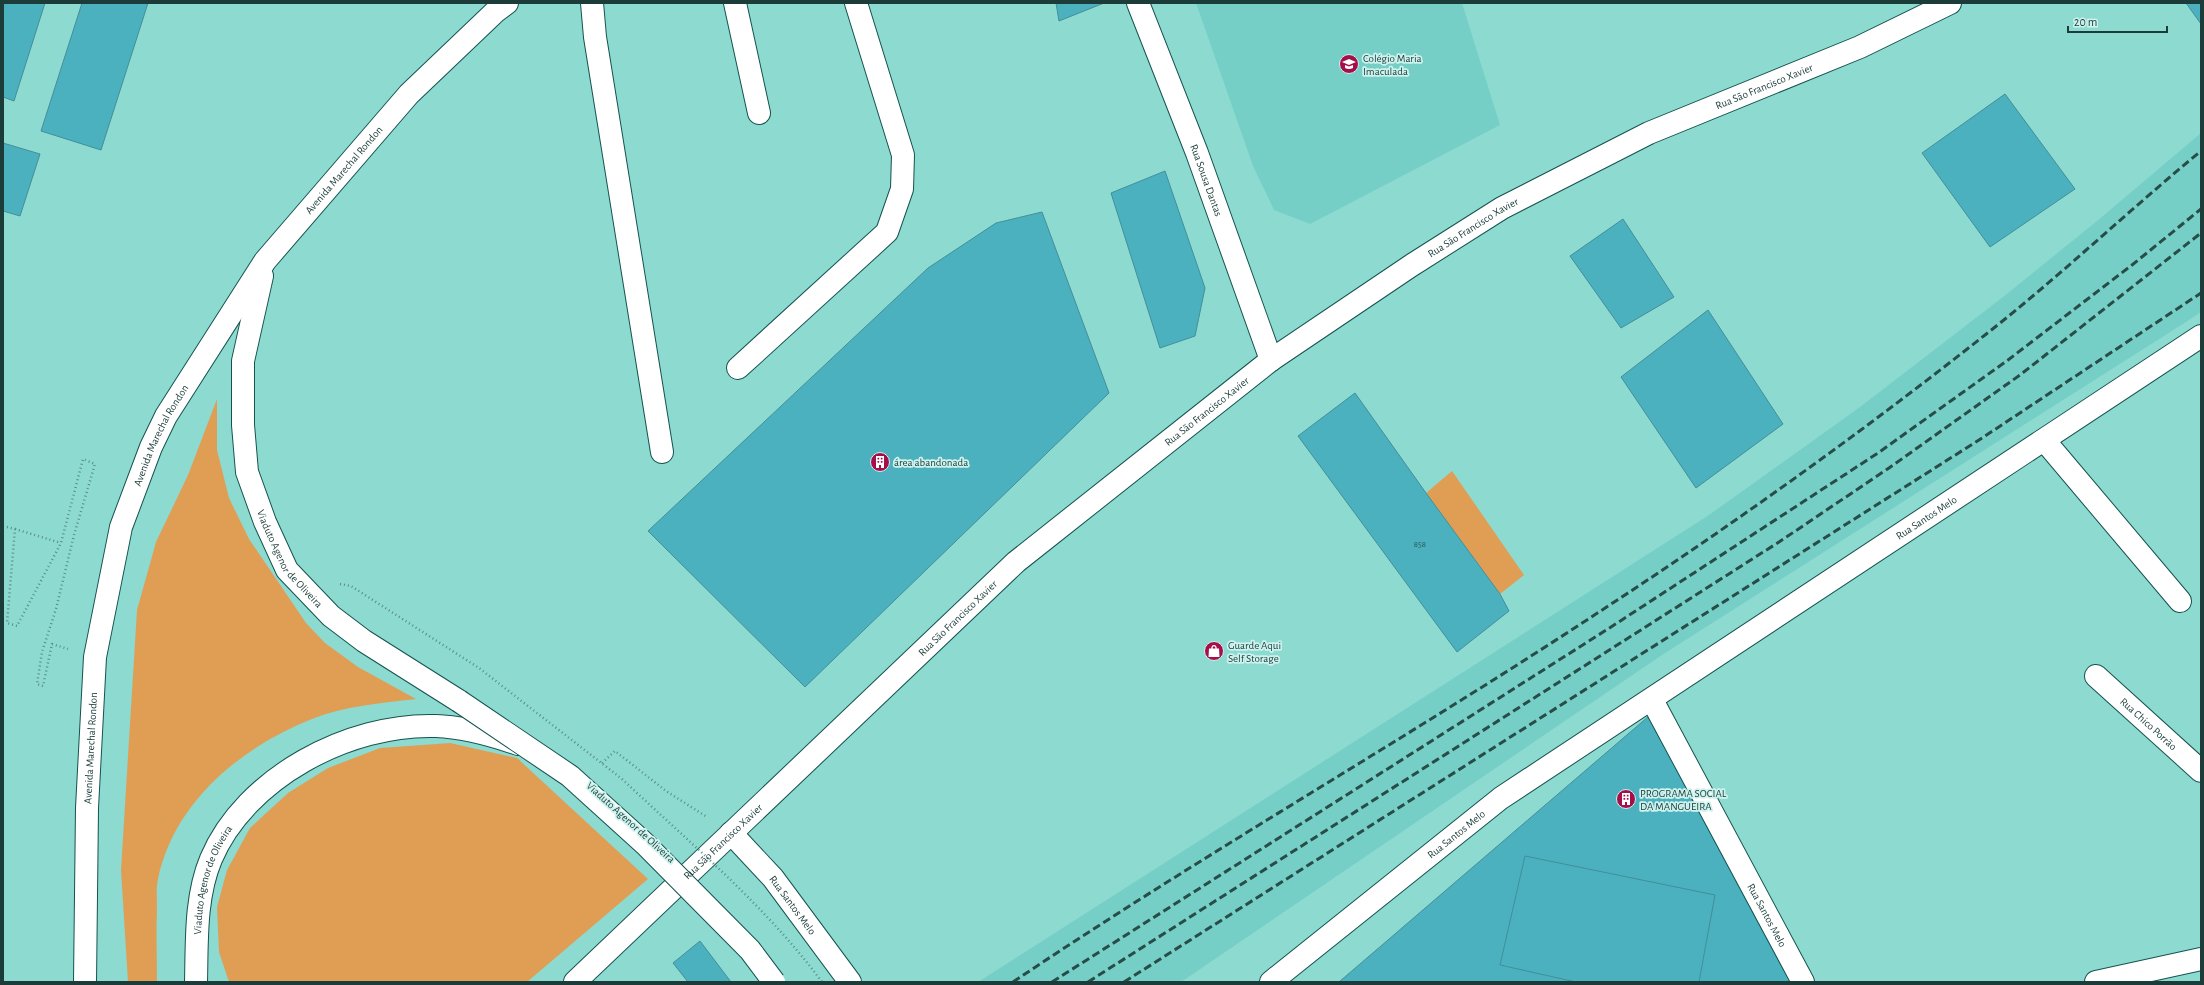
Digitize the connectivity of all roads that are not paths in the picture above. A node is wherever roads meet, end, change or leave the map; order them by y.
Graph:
1 (507, 3) edge
2 (592, 3) edge
3 (735, 3) edge
4 (856, 3) edge
5 (1138, 3) edge
6 (1950, 3) edge
7 (759, 113) dead end
8 (265, 262) junction
9 (2201, 336) edge
10 (1271, 360) junction
11 (738, 368) dead end
12 (2044, 440) junction
13 (662, 452) dead end
14 (2180, 601) dead end
15 (2096, 676) dead end
16 (1652, 700) junction
17 (2201, 772) edge
18 (731, 833) junction
19 (196, 957) junction
20 (2201, 959) edge
21 (585, 979) edge
22 (848, 979) edge
23 (85, 982) edge
24 (196, 982) edge
25 (207, 982) edge
26 (774, 982) edge
27 (785, 982) edge
28 (1271, 982) edge
29 (1803, 982) edge
30 (2096, 982) edge

1 - 8 main road, Avenida Marechal Rondon
2 - 13 main road
3 - 7 main road
4 - 11 main road
5 - 10 main road, Rua Sousa Dantas
6 - 10 main road, Rua São Francisco Xavier
8 - 23 main road, Avenida Marechal Rondon
8 - 26 main road, Viaduto Agenor de Oliveira, bridge
9 - 12 main road, Rua Santos Melo
10 - 18 main road, Rua São Francisco Xavier
12 - 14 main road
12 - 16 main road, Rua Santos Melo
15 - 17 main road, Rua Chico Porrão
16 - 28 main road, Rua Santos Melo
16 - 29 main road, Rua Santos Melo
18 - 21 main road, Rua São Francisco Xavier
18 - 22 main road, Rua Santos Melo
19 - 24 main road, Viaduto Agenor de Oliveira
19 - 25 main road
19 - 27 main road, Viaduto Agenor de Oliveira
20 - 30 main road

